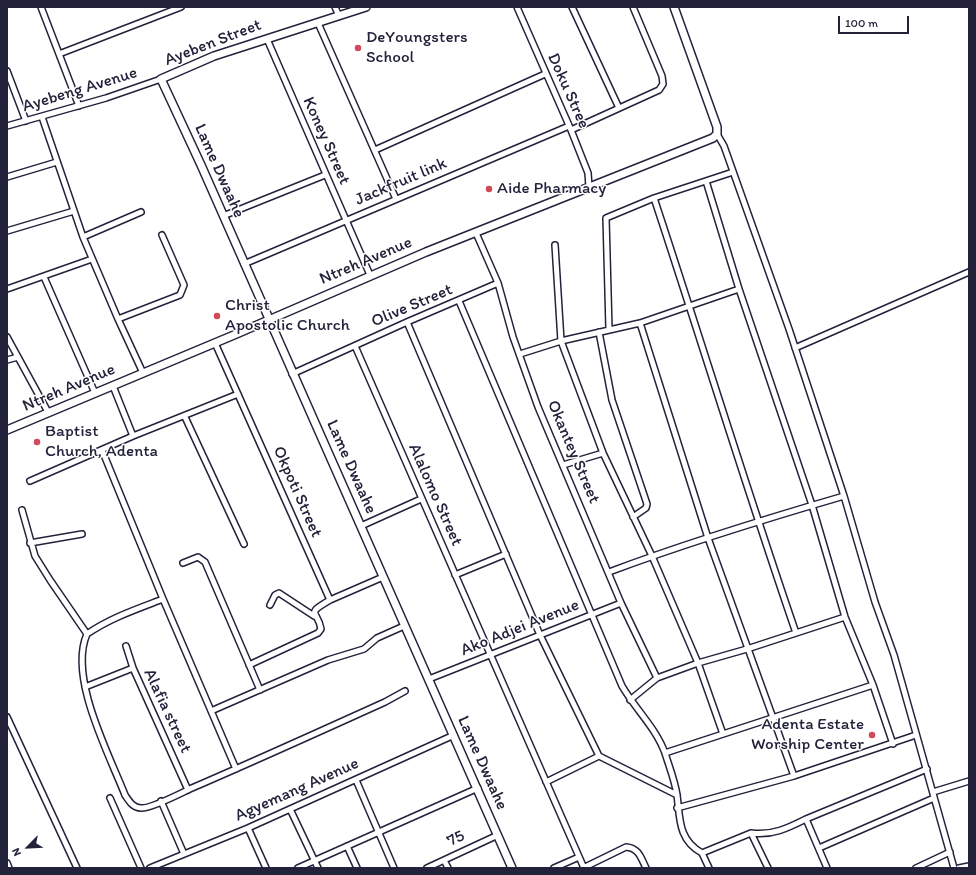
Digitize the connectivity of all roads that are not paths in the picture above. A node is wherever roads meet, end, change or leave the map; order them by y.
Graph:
1 (41, 7) edge
2 (181, 7) edge
3 (335, 7) edge
4 (366, 7) edge
5 (517, 7) edge
6 (572, 7) edge
7 (633, 7) edge
8 (674, 7) edge
9 (339, 16) junction
10 (318, 23) junction
11 (267, 39) junction
12 (59, 54) junction
13 (7, 71) edge
14 (545, 74) junction
15 (161, 79) junction
16 (79, 106) junction
17 (619, 108) junction
18 (42, 117) junction
19 (26, 121) junction
20 (7, 126) edge
21 (570, 128) junction
22 (717, 134) junction
23 (376, 150) junction
24 (57, 162) junction
25 (733, 172) junction
26 (325, 175) junction
27 (7, 177) edge
28 (706, 181) junction
29 (589, 187) junction
30 (654, 198) junction
31 (396, 199) junction
32 (74, 211) junction
33 (141, 212) dead end
34 (223, 216) junction
35 (345, 221) junction
36 (7, 231) edge
37 (476, 233) junction
38 (162, 235) dead end
39 (83, 237) junction
40 (555, 245) dead end
41 (92, 259) junction
42 (244, 264) junction
43 (969, 272) edge
44 (370, 275) junction
45 (44, 277) junction
46 (498, 283) junction
47 (7, 289) edge
48 (739, 289) junction
49 (459, 301) junction
50 (690, 306) junction
51 (118, 319) junction
52 (269, 319) junction
53 (407, 322) junction
54 (640, 323) junction
55 (609, 329) junction
56 (598, 332) junction
57 (7, 337) edge
58 (561, 341) junction
59 (215, 343) junction
60 (355, 346) junction
61 (795, 348) junction
62 (520, 354) junction
63 (18, 357) junction
64 (7, 360) edge
65 (143, 373) junction
66 (292, 374) junction
67 (112, 386) junction
68 (95, 393) junction
69 (238, 394) junction
70 (48, 412) junction
71 (185, 417) junction
72 (7, 430) edge
73 (134, 436) junction
74 (102, 450) junction
75 (603, 453) junction
76 (563, 465) junction
77 (30, 481) dead end
78 (844, 496) junction
79 (421, 499) junction
80 (812, 505) junction
81 (22, 510) dead end
82 (633, 517) junction
83 (758, 522) junction
84 (361, 526) junction
85 (82, 534) dead end
86 (708, 538) junction
87 (30, 543) junction
88 (244, 544) dead end
89 (506, 554) junction
90 (652, 556) junction
91 (183, 563) dead end
92 (609, 572) junction
93 (455, 575) junction
94 (383, 577) junction
95 (163, 600) junction
96 (330, 600) junction
97 (621, 603) junction
98 (270, 605) dead end
99 (591, 614) junction
100 (314, 616) junction
101 (845, 617) junction
102 (404, 626) junction
103 (796, 633) junction
104 (87, 634) junction
105 (540, 636) junction
106 (126, 646) dead end
107 (747, 649) junction
108 (489, 656) junction
109 (698, 663) junction
110 (249, 665) junction
111 (133, 668) junction
112 (657, 678) junction
113 (429, 679) junction
114 (873, 685) junction
115 (85, 687) junction
116 (260, 690) junction
117 (405, 691) dead end
118 (630, 700) junction
119 (211, 711) junction
120 (773, 716) junction
121 (7, 717) edge
122 (723, 734) junction
123 (454, 735) junction
124 (916, 735) junction
125 (893, 744) junction
126 (665, 753) junction
127 (599, 756) junction
128 (236, 769) junction
129 (927, 769) junction
130 (794, 776) junction
131 (356, 780) junction
132 (969, 780) edge
133 (546, 782) junction
134 (478, 788) junction
135 (188, 790) junction
136 (933, 792) junction
137 (677, 795) junction
138 (110, 798) dead end
139 (934, 798) junction
140 (161, 801) junction
141 (290, 808) junction
142 (677, 808) junction
143 (806, 819) junction
144 (248, 828) junction
145 (379, 832) junction
146 (751, 833) junction
147 (498, 835) junction
148 (347, 846) junction
149 (819, 848) junction
150 (950, 852) junction
151 (702, 853) junction
152 (184, 854) junction
153 (579, 857) junction
154 (314, 860) junction
155 (444, 860) junction
156 (7, 863) edge
157 (969, 866) edge
158 (9, 868) edge
159 (77, 868) edge
160 (141, 868) edge
161 (150, 868) edge
162 (266, 868) edge
163 (298, 868) edge
164 (318, 868) edge
165 (357, 868) edge
166 (394, 868) edge
167 (427, 868) edge
168 (448, 868) edge
169 (512, 868) edge
170 (554, 868) edge
171 (584, 868) edge
172 (646, 868) edge
173 (709, 868) edge
174 (768, 868) edge
175 (827, 868) edge
176 (916, 868) edge
177 (954, 868) edge
178 (959, 868) edge

1 - 12 street
2 - 12 street
3 - 9 street
4 - 9 street, Ayeben Street
5 - 14 street, Doku Stree
6 - 17 street
7 - 17 street, Jackfruit link
8 - 22 street
9 - 10 street, Ayeben Street
10 - 11 street, Ayeben Street
10 - 23 street
11 - 15 street, Ayeben Street
11 - 26 street, Koney Street
12 - 16 street
13 - 19 street
14 - 21 street, Doku Stree
14 - 23 street
15 - 16 street, Ayebeng Avenue
15 - 34 street, Lame Dwaahe
16 - 18 street, Ayebeng Avenue
17 - 21 street, Jackfruit link
18 - 19 street, Ayebeng Avenue
18 - 24 street
19 - 20 street, Ayebeng Avenue
21 - 29 street, Doku Stree
21 - 31 street, Jackfruit link
22 - 25 street
22 - 29 street, Ntreh Avenue
23 - 31 street
24 - 27 street
24 - 32 street
25 - 28 street
25 - 61 street
26 - 34 street
26 - 35 street, Koney Street
28 - 30 street
28 - 48 street
29 - 37 street, Ntreh Avenue
30 - 50 street
30 - 55 street
31 - 35 street, Jackfruit link
32 - 36 street
32 - 39 street
33 - 39 street
34 - 42 street, Lame Dwaahe
35 - 42 street, Jackfruit link
35 - 44 street, Koney Street
37 - 44 street, Ntreh Avenue
37 - 46 street, Okantey Street
38 - 51 street
39 - 41 street
40 - 58 street
41 - 45 street
41 - 51 street
42 - 52 street, Lame Dwaahe
43 - 61 street
44 - 52 street, Ntreh Avenue
45 - 47 street
45 - 68 street
46 - 49 street, Olive Street
46 - 62 street, Okantey Street
48 - 50 street
48 - 80 street
49 - 53 street, Olive Street
49 - 99 street
50 - 54 street
50 - 83 street
51 - 65 street
52 - 59 street, Ntreh Avenue
52 - 66 street, Lame Dwaahe
53 - 60 street, Olive Street
53 - 89 street
54 - 55 street
54 - 86 street
55 - 56 street
56 - 58 street
56 - 82 street
57 - 63 street
58 - 62 street
58 - 75 street
59 - 65 street, Ntreh Avenue
59 - 69 street, Okpoti Street
60 - 66 street, Olive Street
60 - 79 street, Alalomo Street
61 - 78 street
62 - 76 street, Okantey Street
63 - 64 street
63 - 70 street
65 - 67 street, Ntreh Avenue
66 - 84 street, Lame Dwaahe
67 - 68 street, Ntreh Avenue
67 - 73 street
68 - 70 street, Ntreh Avenue
69 - 71 street
69 - 96 street, Okpoti Street
70 - 72 street, Ntreh Avenue
71 - 73 street
71 - 88 street
73 - 74 street
74 - 77 street
74 - 95 street
75 - 76 street
75 - 82 street
76 - 92 street, Okantey Street
78 - 80 street
78 - 124 street
79 - 84 street
79 - 93 street, Alalomo Street
80 - 83 street
80 - 101 street
81 - 87 street
82 - 90 street
83 - 86 street
83 - 103 street
84 - 94 street, Lame Dwaahe
85 - 87 street
86 - 90 street
86 - 107 street
87 - 104 street
89 - 93 street
89 - 105 street
90 - 92 street
90 - 109 street
91 - 110 street
92 - 97 street, Okantey Street
93 - 108 street, Alalomo Street
94 - 96 street
94 - 102 street, Lame Dwaahe
95 - 104 street
95 - 119 street
96 - 100 street
97 - 99 street, Ako Adjei Avenue
97 - 112 street, Okantey Street
98 - 100 street
99 - 105 street, Ako Adjei Avenue
99 - 118 street
100 - 110 street
101 - 103 street
101 - 114 street
102 - 113 street, Lame Dwaahe
102 - 116 street
103 - 107 street
104 - 115 street
105 - 108 street, Ako Adjei Avenue
105 - 127 street
106 - 111 street
107 - 109 street
107 - 120 street
108 - 113 street, Ako Adjei Avenue
108 - 133 street, Alalomo Street
109 - 112 street
109 - 122 street
110 - 116 street
111 - 115 street, Alafia street
111 - 135 street, Alafia street
112 - 118 street
113 - 123 street, Lame Dwaahe
114 - 120 street
114 - 125 street
115 - 140 street
116 - 119 street
117 - 128 street
118 - 126 street
119 - 128 street
120 - 122 street
120 - 130 street
121 - 159 street
122 - 126 street
123 - 131 street, Agyemang Avenue
123 - 134 street, Lame Dwaahe
124 - 125 street
124 - 129 street
125 - 130 street
126 - 137 street
127 - 133 street
127 - 137 street
128 - 135 street
129 - 136 street
129 - 143 street
130 - 142 street
131 - 141 street, Agyemang Avenue
131 - 145 street
132 - 136 street
133 - 153 street, Alalomo Street
134 - 145 street
134 - 147 street, Lame Dwaahe
135 - 140 street
136 - 139 street
137 - 142 street
138 - 160 street
139 - 149 street
139 - 150 street
140 - 152 street
141 - 144 street, Agyemang Avenue
141 - 154 street
142 - 151 street
143 - 146 street
143 - 149 street
144 - 152 street, Agyemang Avenue
144 - 162 street
145 - 148 street
145 - 166 street
146 - 151 street
146 - 174 street
147 - 155 street, 75
147 - 169 street, Lame Dwaahe
148 - 154 street
148 - 165 street
149 - 175 street
150 - 176 street
150 - 177 street
151 - 173 street
152 - 161 street, Agyemang Avenue
153 - 170 street
153 - 171 street, Alalomo Street
154 - 163 street
154 - 164 street
155 - 167 street, 75
155 - 168 street
156 - 158 street
157 - 178 street
171 - 172 street

